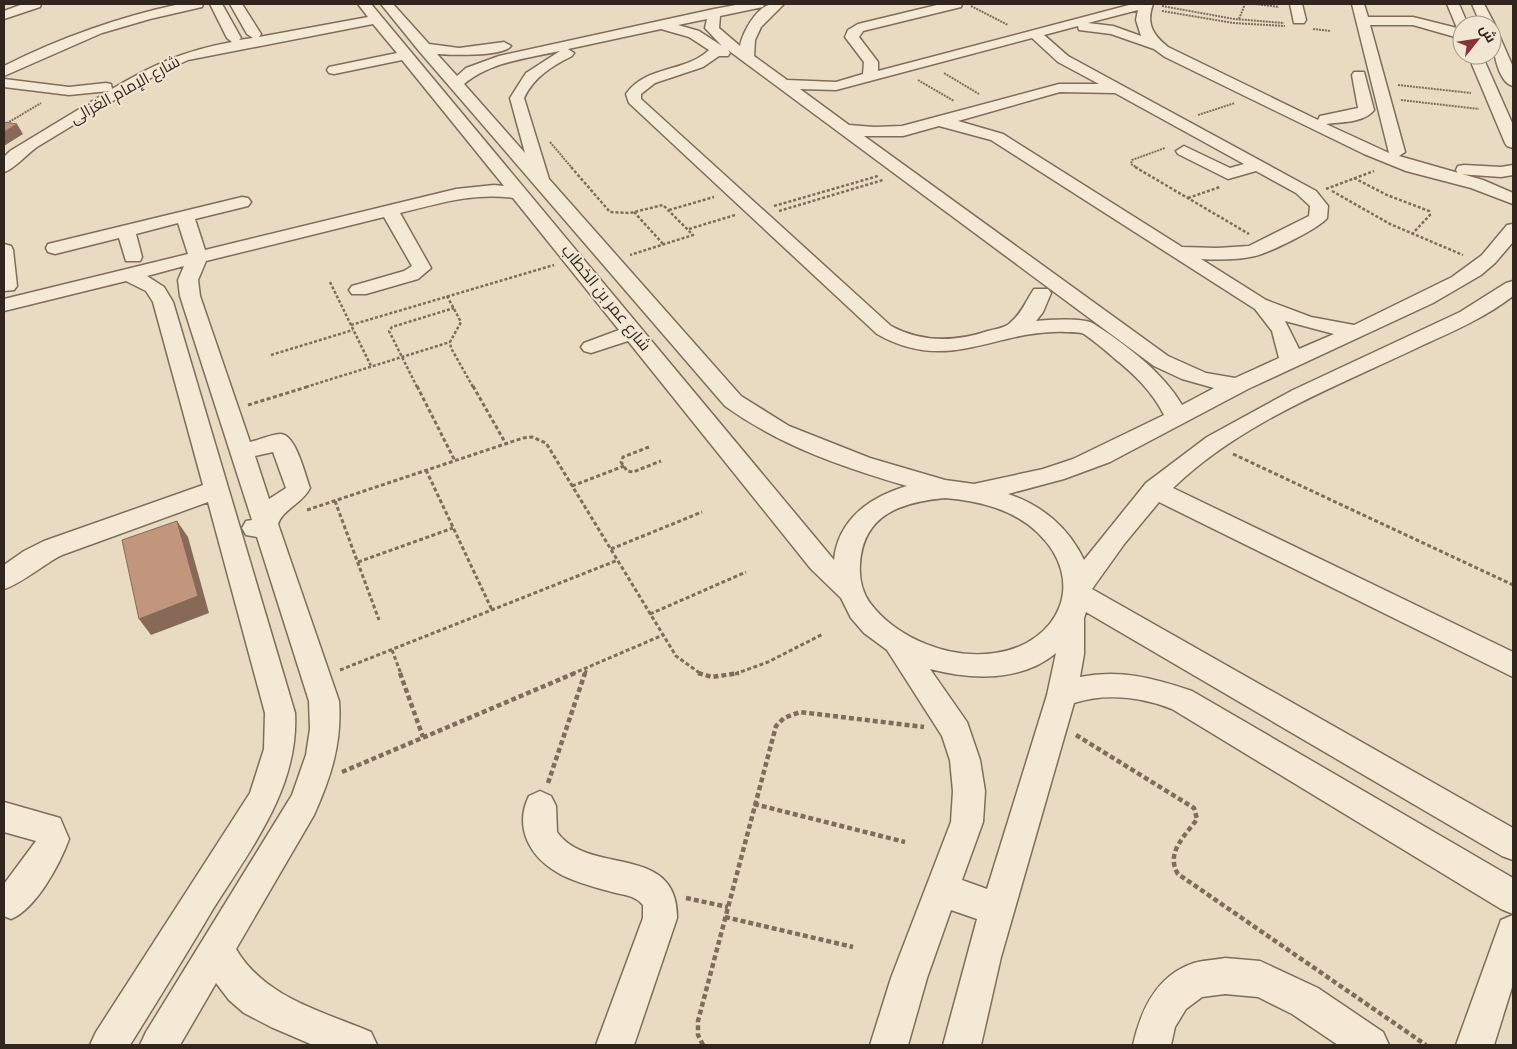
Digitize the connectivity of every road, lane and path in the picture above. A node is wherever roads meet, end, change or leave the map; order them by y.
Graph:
1 (35, 4) edge
2 (197, 4) edge
3 (216, 4) edge
4 (236, 4) edge
5 (758, 4) edge
6 (778, 4) edge
7 (956, 4) edge
8 (966, 4) edge
9 (1245, 4) edge
10 (1255, 4) edge
11 (1358, 4) edge
12 (1155, 6) edge
13 (1291, 6) edge
14 (1454, 8) edge
15 (711, 9) edge
16 (4, 14) edge
17 (1397, 17) junction
18 (1239, 19) junction
19 (1363, 22) junction
20 (1302, 24) junction
21 (661, 25) junction
22 (1287, 26) dead end
23 (1061, 27) junction
24 (394, 28) edge
25 (1331, 31) dead end
26 (1452, 32) edge
27 (254, 34) junction
28 (613, 35) junction
29 (234, 38) junction
30 (1031, 43) junction
31 (1159, 46) junction
32 (718, 49) junction
33 (864, 52) junction
34 (1370, 55) junction
35 (1502, 57) edge
36 (1069, 62) junction
37 (1194, 62) junction
38 (922, 64) junction
39 (744, 65) junction
40 (1479, 65) edge
41 (718, 68) dead end
42 (687, 69) junction
43 (901, 69) junction
44 (334, 70) dead end
45 (4, 72) edge
46 (870, 77) junction
47 (1378, 82) junction
48 (1513, 82) edge
49 (4, 83) edge
50 (456, 84) junction
51 (784, 84) junction
52 (836, 86) junction
53 (106, 87) junction
54 (1059, 88) junction
55 (1118, 89) junction
56 (4, 93) edge
57 (1257, 96) junction
58 (1492, 96) junction
59 (1382, 97) junction
60 (48, 98) junction
61 (64, 108) junction
62 (519, 109) junction
63 (818, 109) junction
64 (984, 109) junction
65 (1325, 120) junction
66 (1506, 120) edge
67 (938, 121) junction
68 (1177, 121) junction
69 (4, 125) edge
70 (845, 128) junction
71 (903, 131) junction
72 (997, 137) junction
73 (1513, 143) edge
74 (1179, 148) joint
75 (4, 149) edge
76 (882, 156) junction
77 (1397, 157) junction
78 (1258, 165) junction
79 (4, 168) edge
80 (483, 168) junction
81 (1513, 170) edge
82 (886, 176) junction
83 (1354, 178) junction
84 (542, 183) junction
85 (1327, 188) junction
86 (731, 192) junction
87 (521, 194) junction
88 (1310, 195) junction
89 (941, 199) junction
90 (1513, 199) edge
91 (242, 202) dead end
92 (924, 205) junction
93 (668, 210) junction
94 (390, 211) junction
95 (634, 212) junction
96 (755, 213) junction
97 (185, 216) junction
98 (688, 230) junction
99 (1513, 230) edge
100 (126, 231) junction
101 (1412, 234) junction
102 (664, 244) junction
103 (56, 248) dead end
104 (1260, 248) junction
105 (4, 250) edge
106 (196, 250) junction
107 (1178, 252) junction
108 (609, 260) junction
109 (578, 263) junction
110 (1485, 264) junction
111 (130, 266) junction
112 (330, 282) dead end
113 (1513, 287) edge
114 (359, 290) dead end
115 (1237, 290) junction
116 (1041, 292) junction
117 (5, 293) edge
118 (447, 296) junction
119 (1259, 304) junction
120 (454, 308) junction
121 (351, 325) junction
122 (1087, 328) junction
123 (354, 330) junction
124 (1015, 330) junction
125 (634, 332) junction
126 (1357, 332) junction
127 (450, 342) junction
128 (591, 347) dead end
129 (271, 355) dead end
130 (402, 356) junction
131 (1290, 361) junction
132 (212, 365) junction
133 (371, 366) junction
134 (184, 373) junction
135 (1239, 385) junction
136 (228, 411) junction
137 (1177, 417) junction
138 (506, 444) junction
139 (1212, 445) junction
140 (649, 447) dead end
141 (241, 452) junction
142 (455, 461) junction
143 (661, 461) dead end
144 (624, 466) junction
145 (426, 470) junction
146 (572, 486) junction
147 (218, 489) junction
148 (945, 489) junction
149 (1156, 489) junction
150 (975, 492) junction
151 (336, 501) junction
152 (302, 512) dead end
153 (702, 512) dead end
154 (265, 525) junction
155 (453, 528) junction
156 (231, 536) junction
157 (611, 549) junction
158 (618, 560) junction
159 (358, 562) junction
160 (746, 572) dead end
161 (4, 579) edge
162 (1513, 584) edge
163 (850, 590) junction
164 (1076, 600) junction
165 (492, 610) junction
166 (650, 614) junction
167 (379, 620) dead end
168 (823, 634) dead end
169 (663, 635) junction
170 (897, 644) junction
171 (392, 650) junction
172 (1513, 665) edge
173 (587, 667) junction
174 (316, 679) junction
175 (1231, 683) junction
176 (1058, 708) junction
177 (1208, 714) junction
178 (956, 731) junction
179 (423, 737) junction
180 (314, 784) junction
181 (754, 804) junction
182 (540, 806) joint
183 (4, 817) edge
184 (905, 842) dead end
185 (1513, 845) edge
186 (943, 890) junction
187 (656, 892) junction
188 (1513, 897) edge
189 (10, 902) dead end
190 (728, 907) junction
191 (997, 910) junction
192 (725, 917) junction
193 (1513, 932) edge
194 (853, 947) dead end
195 (216, 948) junction
196 (109, 1045) edge
197 (159, 1045) edge
198 (358, 1045) edge
199 (615, 1045) edge
200 (703, 1045) edge
201 (890, 1045) edge
202 (962, 1045) edge
203 (1152, 1045) edge
204 (1370, 1045) edge
205 (1426, 1045) edge
206 (1475, 1045) edge

1 - 16 street
2 - 45 street
3 - 29 street
4 - 27 street
5 - 15 street
6 - 39 street
7 - 33 street
8 - 30 path
9 - 18 path
10 - 13 path
11 - 17 street
11 - 19 street
12 - 18 path
12 - 22 path
12 - 23 street
12 - 31 street
12 - 37 street
13 - 20 street
14 - 17 street
15 - 21 street
15 - 24 street
15 - 39 street
17 - 19 street
17 - 26 street
18 - 20 path
19 - 34 street
20 - 25 path
21 - 28 street
21 - 32 street
23 - 30 street
23 - 31 street
24 - 27 street, شارع الإمام الغزالى
24 - 44 street
24 - 50 street, شارع عمر بن الخطاب
24 - 79 street, شارع الإمام الغزالى
24 - 80 street, شارع عمر بن الخطاب
27 - 29 street, شارع الإمام الغزالى
28 - 50 street
28 - 62 street
29 - 53 street, شارع الإمام الغزالى
30 - 36 street
30 - 38 street
31 - 37 street
32 - 39 street
32 - 42 street
33 - 38 street
33 - 46 street
34 - 47 street
34 - 65 street
35 - 48 street
36 - 54 street
36 - 55 street
37 - 57 street
37 - 65 street
38 - 43 street
38 - 64 path
39 - 51 street
39 - 82 street
40 - 58 street
41 - 42 street
42 - 86 street
43 - 46 street
43 - 64 path
46 - 52 street
47 - 58 path
47 - 59 street
49 - 53 street
50 - 84 street, شارع عمر بن الخطاب
51 - 52 street
51 - 63 street
52 - 63 street
53 - 61 street, شارع الإمام الغزالى
54 - 55 street
54 - 64 street
55 - 68 street
56 - 60 street
57 - 68 path
57 - 77 street
58 - 66 street
59 - 66 path
59 - 77 street
60 - 61 street
60 - 69 path
61 - 75 street, شارع الإمام الغزالى
62 - 84 street
62 - 95 path
63 - 70 street
64 - 67 street
64 - 72 street
65 - 77 street
66 - 73 street
67 - 71 street
67 - 72 street
68 - 78 street
70 - 71 street
70 - 76 street
71 - 76 street
72 - 107 street
74 - 78 street
74 - 104 path
76 - 89 street
77 - 81 street
77 - 83 path
77 - 90 street
78 - 88 street
80 - 87 street, شارع عمر بن الخطاب
80 - 106 street
82 - 92 street
82 - 96 path
82 - 96 path
83 - 85 path
83 - 101 path
84 - 108 street, شارع عمر بن الخطاب
85 - 88 path
85 - 101 path
86 - 93 path
86 - 96 street
87 - 94 street
87 - 109 street, شارع عمر بن الخطاب
88 - 104 street
89 - 92 street
89 - 135 street
91 - 97 street
92 - 116 street
93 - 95 path
93 - 98 path
94 - 106 street
94 - 114 street
95 - 102 path
96 - 98 path
96 - 124 street
97 - 100 street
97 - 106 street
98 - 102 path
99 - 110 street
100 - 103 street
100 - 111 street
101 - 110 path
102 - 108 path
104 - 107 street
104 - 115 street
105 - 117 street
106 - 111 street
106 - 132 street
107 - 115 street
108 - 109 street
108 - 148 street, شارع عمر بن الخطاب
109 - 118 path
109 - 125 street, شارع عمر بن الخطاب
110 - 126 street
111 - 117 street
111 - 134 street
112 - 121 path
113 - 139 street
115 - 119 street
116 - 122 street
116 - 124 street
118 - 120 path
118 - 121 path
119 - 126 street
119 - 131 street
120 - 127 path
120 - 130 path
121 - 123 path
122 - 124 street
122 - 137 street
123 - 129 path
123 - 133 path
125 - 128 street
125 - 163 street, شارع عمر بن الخطاب
126 - 131 street
127 - 130 path
127 - 138 path
130 - 133 path
130 - 142 path
131 - 135 street
132 - 134 street
132 - 136 street
133 - 136 path
134 - 147 street
135 - 137 street
136 - 141 street
137 - 150 street
138 - 142 path
138 - 146 path
139 - 149 street
139 - 162 path
140 - 144 path
141 - 154 street
141 - 154 street
142 - 145 path
143 - 144 path
144 - 146 path
145 - 151 path
145 - 155 path
146 - 157 path
147 - 156 street
147 - 161 street
148 - 150 street
148 - 163 street
149 - 164 street
149 - 172 street
150 - 164 street
151 - 152 path
151 - 159 path
153 - 157 path
154 - 156 street
154 - 174 street
155 - 159 path
155 - 165 path
156 - 196 street
157 - 158 path
158 - 165 path
158 - 166 path
159 - 167 path
160 - 166 path
163 - 170 street
164 - 170 street
164 - 175 street
164 - 176 street
165 - 171 path
166 - 169 path
168 - 169 path
169 - 173 path
170 - 178 street
171 - 174 path
171 - 179 path
173 - 179 path
173 - 182 path
174 - 180 street
175 - 177 street
175 - 185 street
176 - 177 street
176 - 191 street
176 - 205 path
177 - 188 street
178 - 181 path
178 - 186 street
179 - 180 path
180 - 195 street
181 - 184 path
181 - 190 path
182 - 187 street
183 - 189 street
186 - 191 street
186 - 201 street
187 - 190 path
187 - 199 street
190 - 192 path
191 - 202 street
192 - 194 path
192 - 200 path
193 - 206 street
195 - 197 street
195 - 198 street
203 - 204 street

